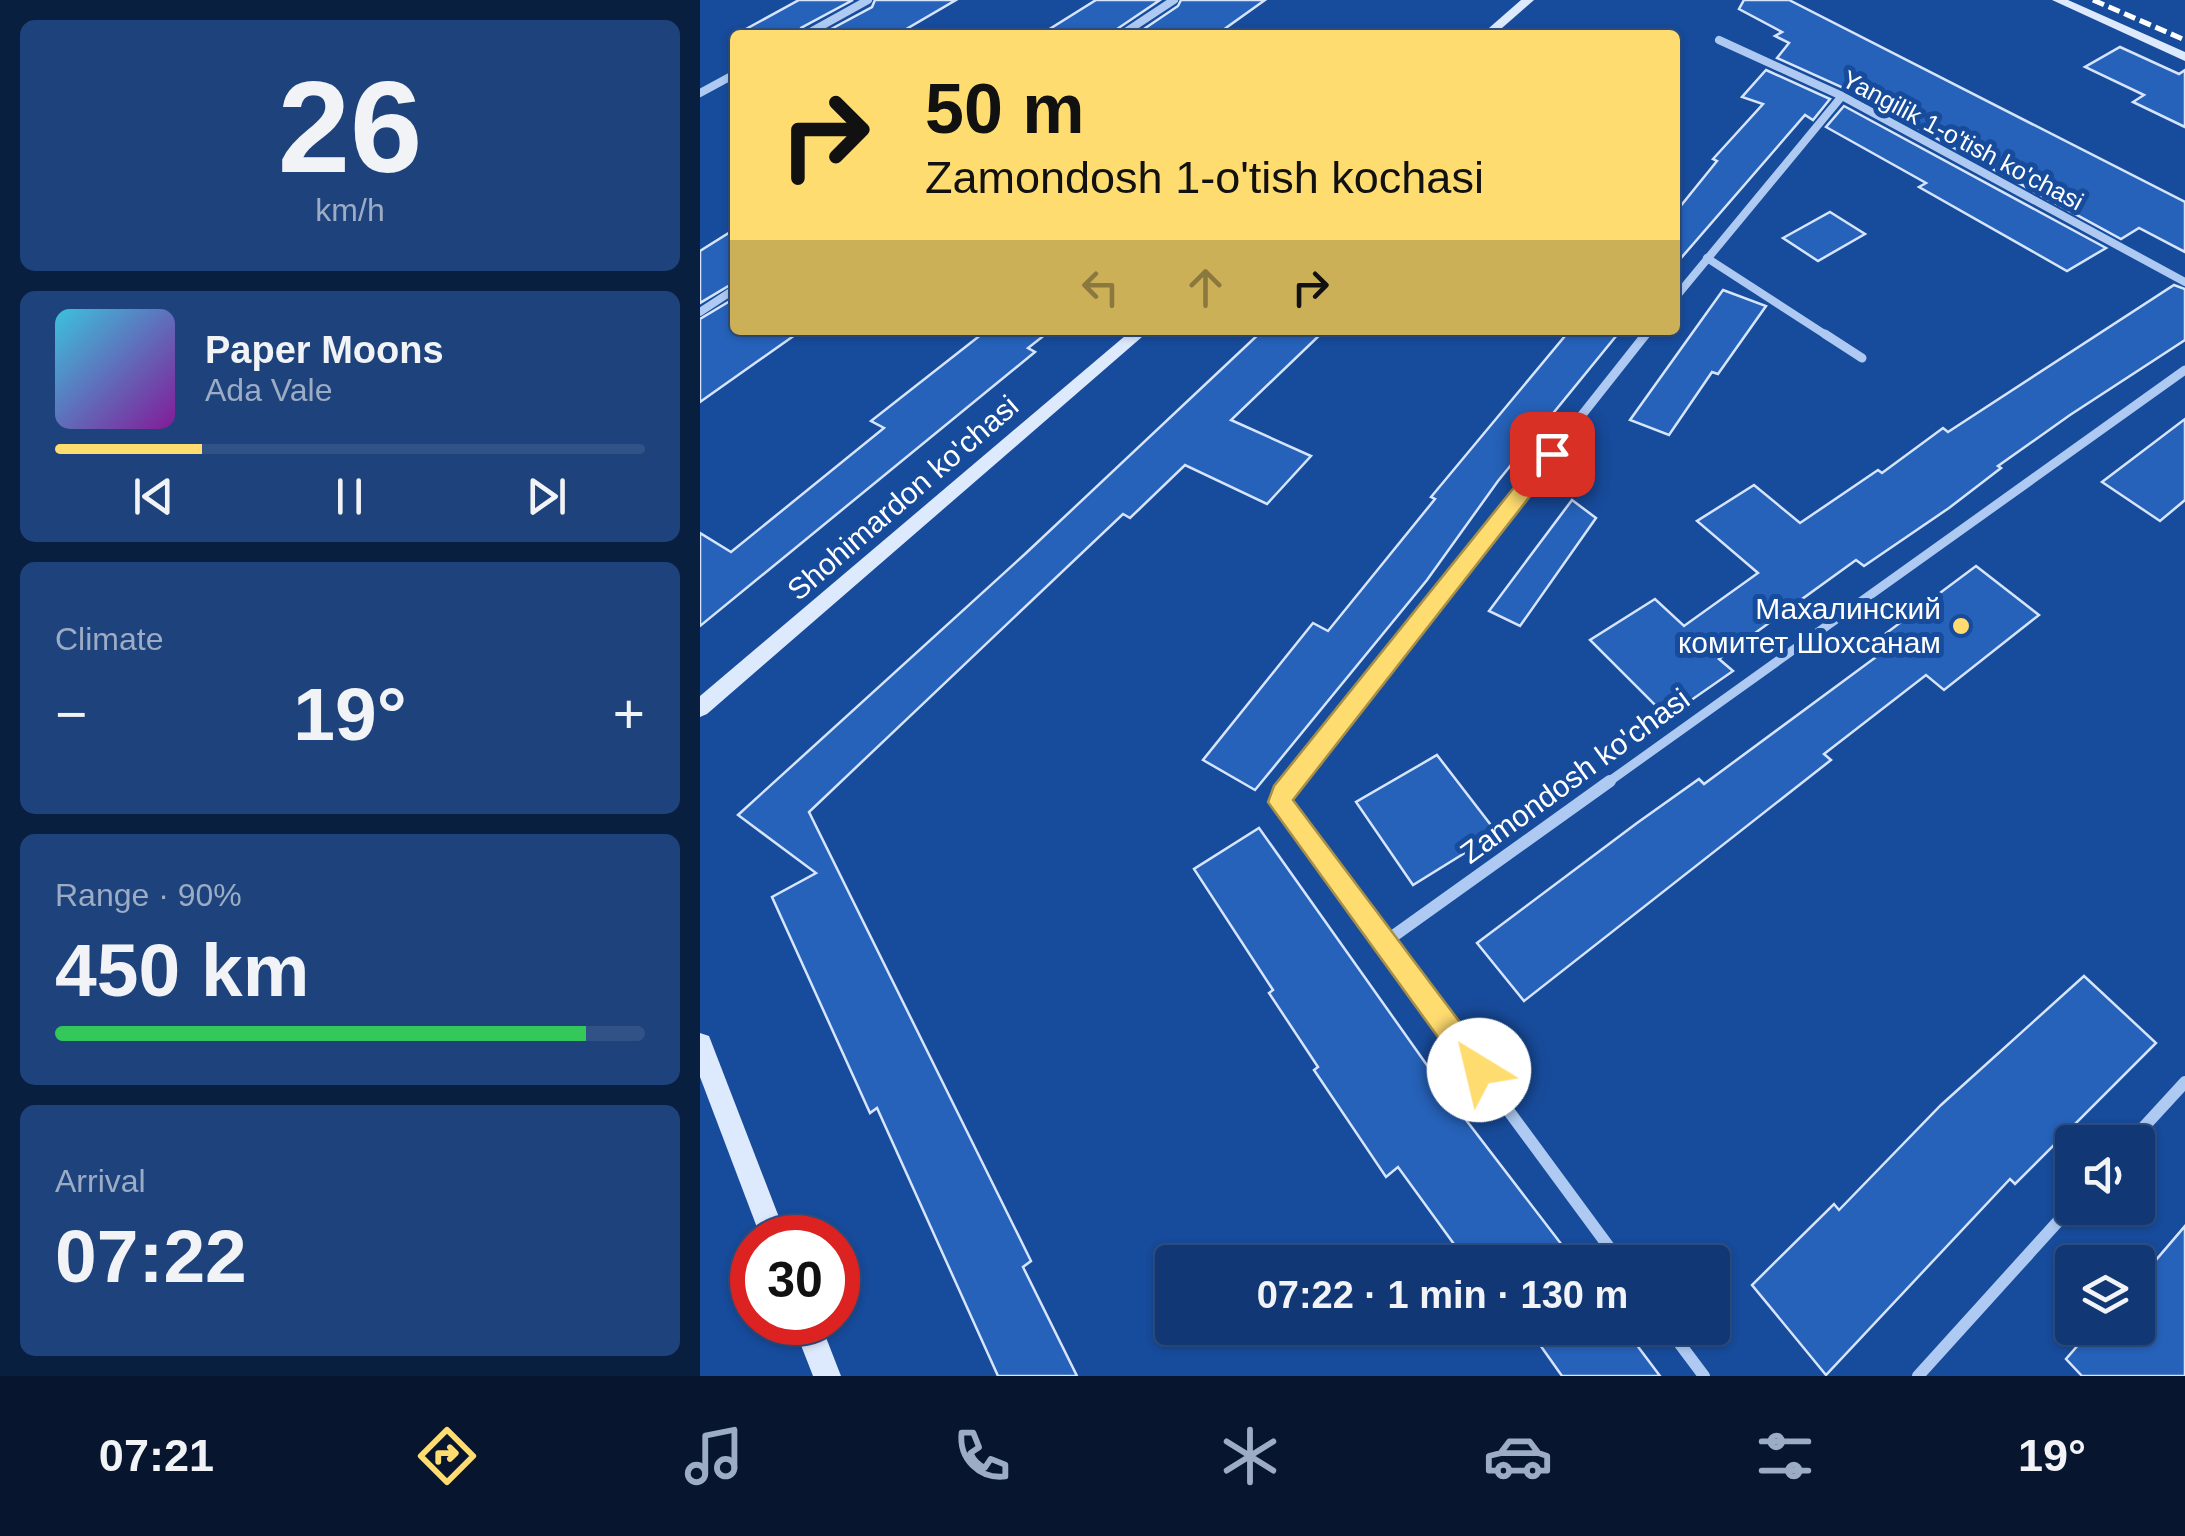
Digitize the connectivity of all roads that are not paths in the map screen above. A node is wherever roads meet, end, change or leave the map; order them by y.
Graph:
1 (868, 0) edge
2 (1174, 0) edge
3 (1528, 0) edge
4 (2058, 0) edge
5 (814, 30) edge
6 (1129, 30) edge
7 (1493, 30) edge
8 (1718, 40) dead end
9 (2185, 57) edge
10 (730, 77) edge
11 (700, 93) edge
12 (1842, 96) junction
13 (1707, 258) junction
14 (2185, 282) edge
15 (730, 292) edge
16 (1680, 292) edge
17 (700, 312) edge
18 (1136, 335) edge
19 (1646, 335) edge
20 (1862, 358) dead end
21 (2185, 370) edge
22 (700, 708) edge
23 (1384, 942) junction
24 (700, 1045) edge
25 (2185, 1082) edge
26 (2146, 1125) edge
27 (765, 1215) edge
28 (2055, 1225) edge
29 (1607, 1245) edge
30 (815, 1345) edge
31 (1681, 1345) edge
32 (827, 1376) edge
33 (1704, 1376) edge
34 (1918, 1376) edge

1 - 5 street
2 - 6 street
3 - 7 main road
4 - 9 main road
8 - 12 street, Yangilik 1-o'tish ko'chasi
10 - 11 street
12 - 13 street
12 - 14 street, Yangilik 1-o'tish ko'chasi
13 - 16 street
13 - 20 street
15 - 17 street
18 - 22 main road, Shohimardon ko'chasi
19 - 23 street
21 - 23 street, Zamondosh ko'chasi
23 - 29 street
24 - 27 main road
25 - 26 street
28 - 34 street
30 - 32 main road
31 - 33 street

